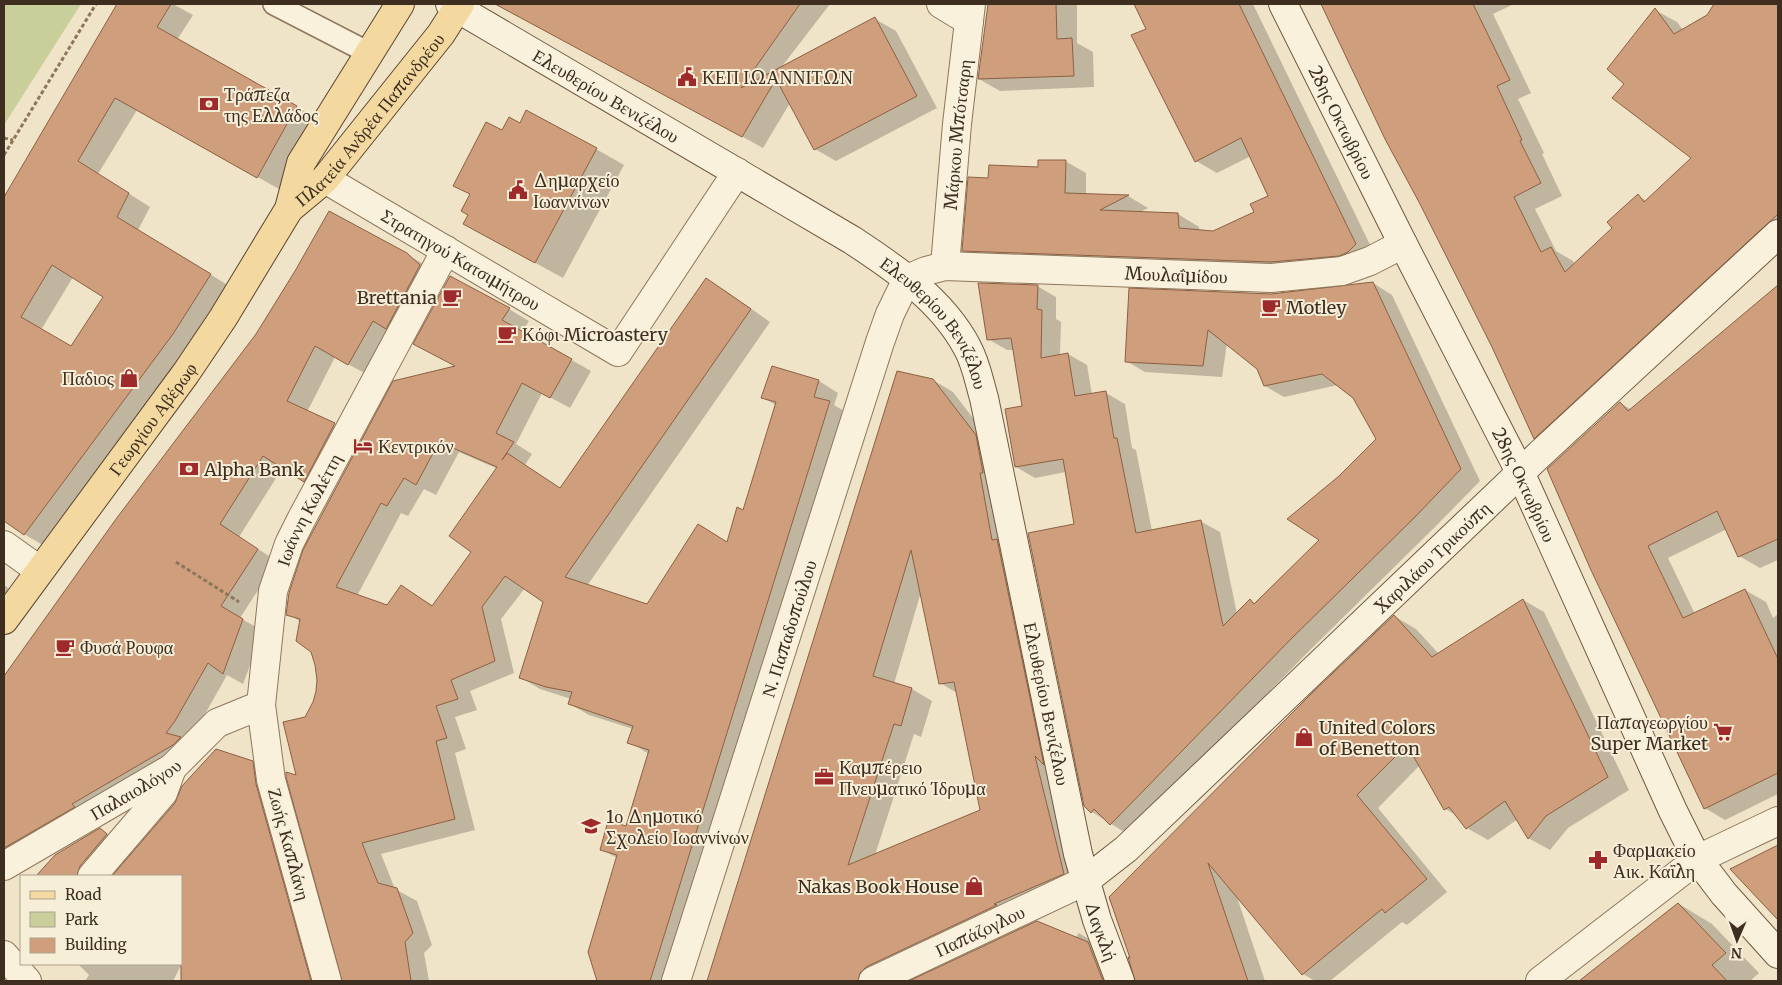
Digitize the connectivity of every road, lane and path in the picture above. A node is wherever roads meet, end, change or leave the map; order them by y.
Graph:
1 (96, 4) edge
2 (274, 4) edge
3 (400, 4) edge
4 (941, 4) edge
5 (1283, 4) edge
6 (456, 5) edge
7 (970, 12) edge
8 (369, 53) junction
9 (4, 138) edge
10 (13, 140) junction
11 (4, 155) edge
12 (738, 172) junction
13 (325, 179) junction
14 (289, 209) junction
15 (1778, 234) edge
16 (1403, 244) junction
17 (446, 250) junction
18 (945, 266) junction
19 (908, 279) junction
20 (1520, 472) junction
21 (4, 545) edge
22 (176, 562) dead end
23 (39, 570) junction
24 (4, 620) edge
25 (269, 622) junction
26 (261, 704) junction
27 (172, 768) junction
28 (1778, 821) edge
29 (1698, 859) junction
30 (4, 866) edge
31 (93, 875) edge
32 (1085, 881) junction
33 (1778, 954) edge
34 (326, 981) edge
35 (676, 981) edge
36 (873, 981) edge
37 (1120, 981) edge
38 (1540, 981) edge

1 - 10 path
2 - 8 lane
3 - 8 main road, Πλατεία Ανδρέα Παπανδρέου
4 - 7 street
5 - 16 street, 28ης Οκτωβρίου
6 - 12 street, Ελευθερίου Βενιζέλου
6 - 13 main road, Πλατεία Ανδρέα Παπανδρέου
7 - 18 street, Μάρκου Μπότσαρη
8 - 14 main road, Πλατεία Ανδρέα Παπανδρέου
9 - 10 path
10 - 11 path
12 - 17 street, Στρατηγού Κατσιμήτρου
12 - 19 street, Ελευθερίου Βενιζέλου
13 - 14 main road, Πλατεία Ανδρέα Παπανδρέου
13 - 17 street, Στρατηγού Κατσιμήτρου
14 - 23 main road, Γεωργίου Αβέρωφ
15 - 20 street, Χαριλάου Τρικούπη
16 - 18 street, Μουλαΐμίδου
16 - 20 street, 28ης Οκτωβρίου
17 - 25 street, Ιωάννη Κωλέττη
18 - 19 street, Μουλαΐμίδου
19 - 32 street, Ελευθερίου Βενιζέλου
19 - 35 street, Ν. Παπαδοπούλου
20 - 29 street, 28ης Οκτωβρίου
20 - 32 street, Χαριλάου Τρικούπη
21 - 23 street
22 - 25 path
23 - 24 main road, Γεωργίου Αβέρωφ
25 - 26 street, Ιωάννη Κωλέττη
26 - 27 street, Παλαιολόγου
26 - 34 street, Ζωής Καπλάνη
27 - 30 street, Παλαιολόγου
27 - 31 street
28 - 29 street
29 - 33 street, 28ης Οκτωβρίου
29 - 38 street
32 - 36 street, Παπάζογλου
32 - 37 street, Δαγκλή

